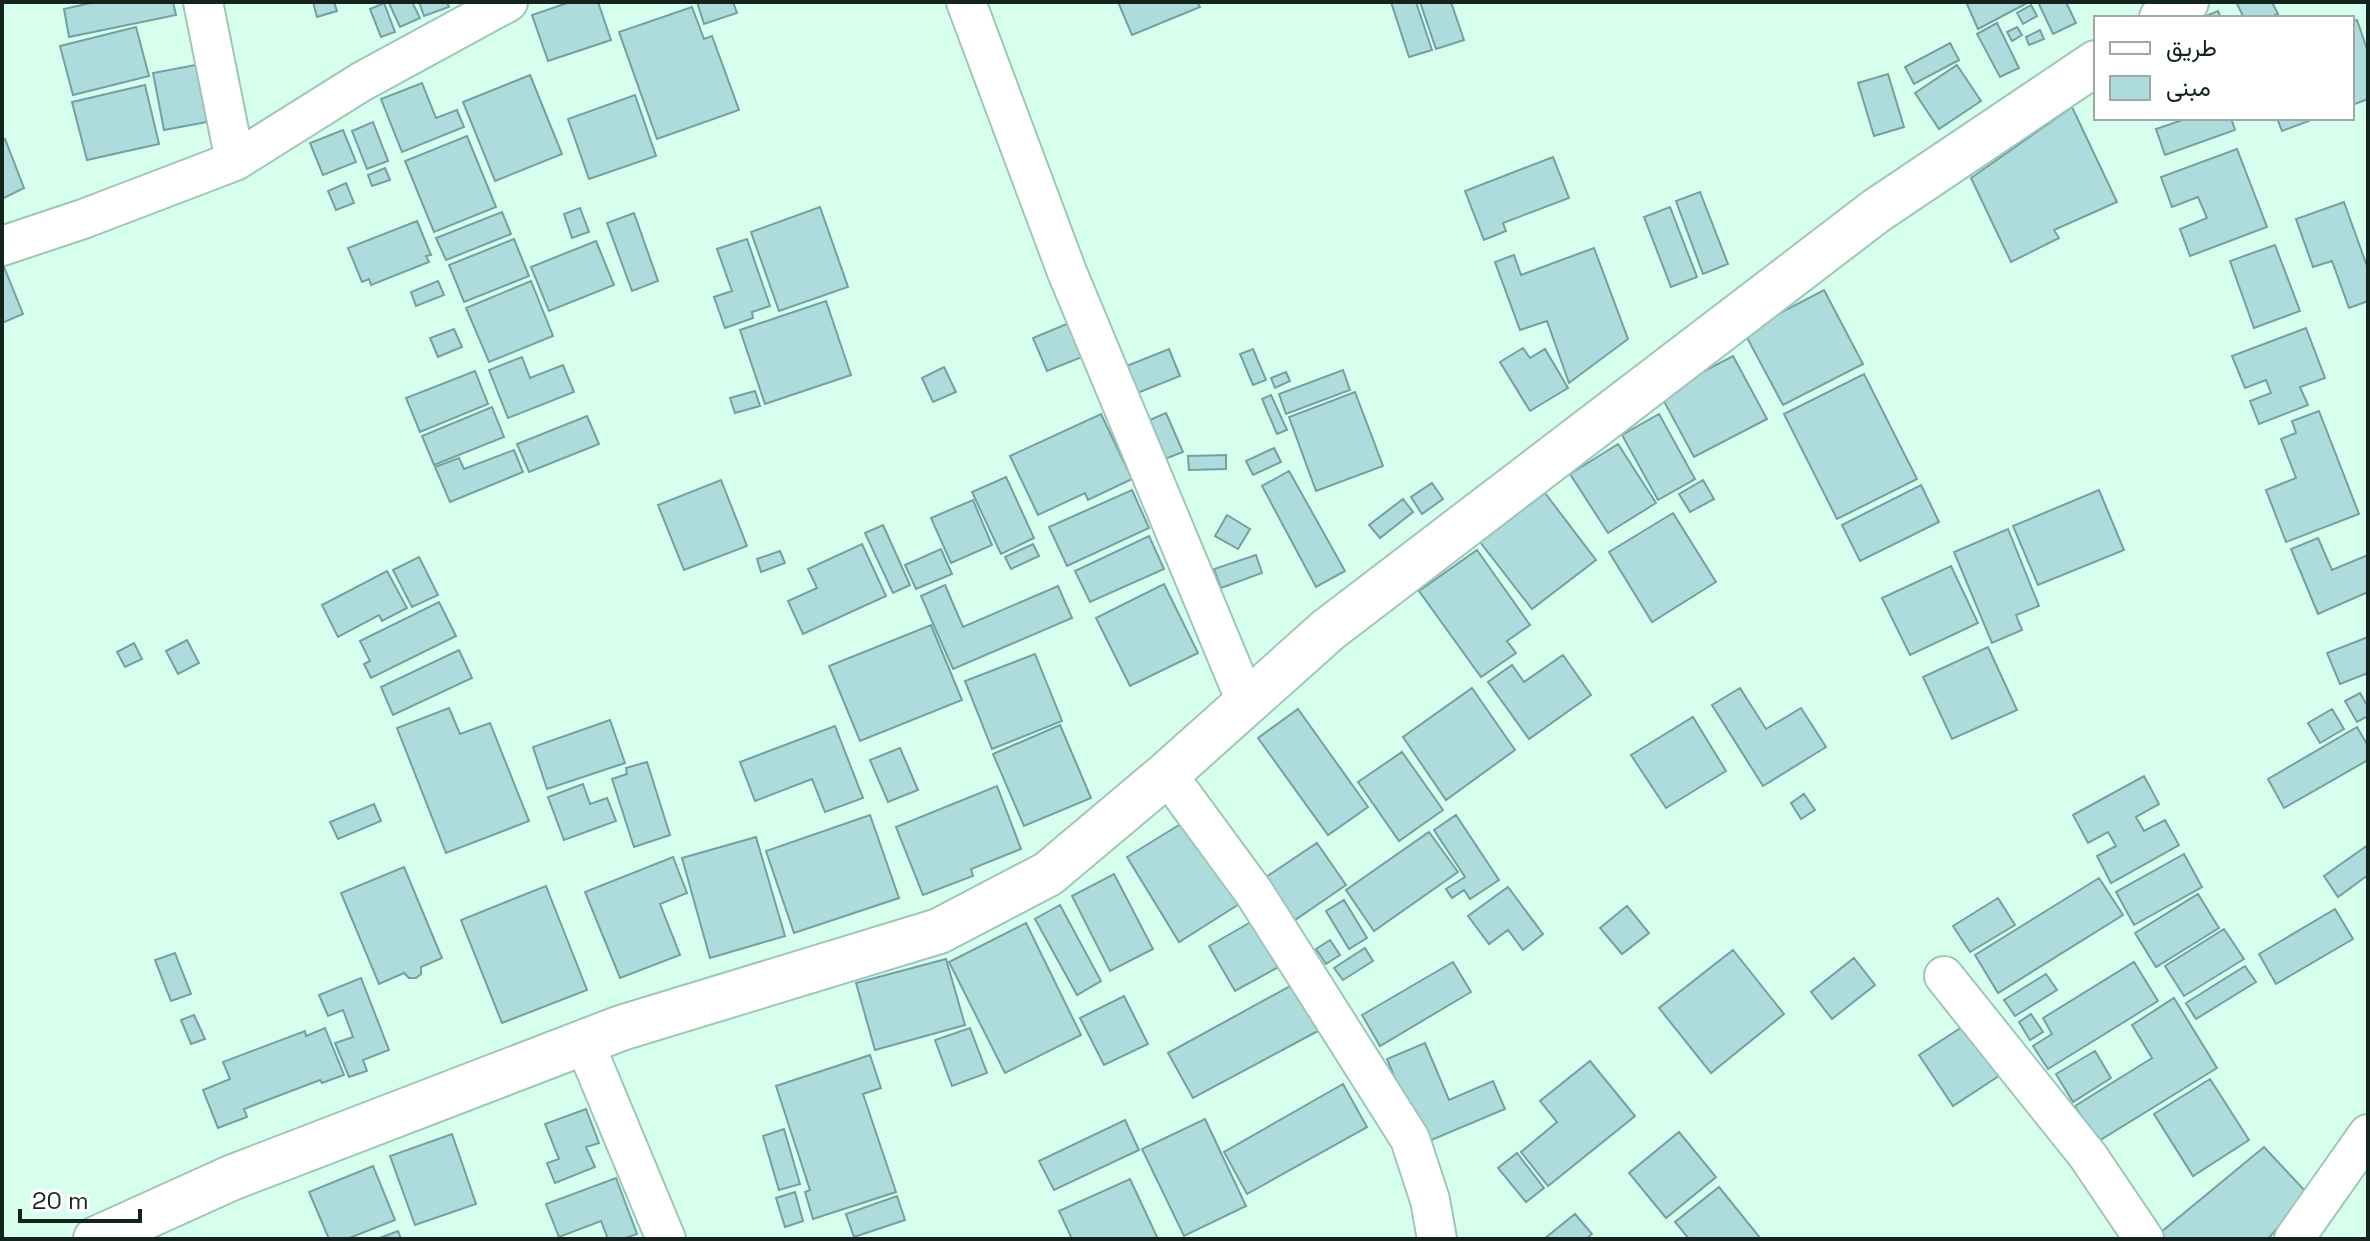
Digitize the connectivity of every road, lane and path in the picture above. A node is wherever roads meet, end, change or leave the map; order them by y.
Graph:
1 (203, 2) edge
2 (508, 2) edge
3 (966, 2) edge
4 (2186, 2) edge
5 (2165, 16) edge
6 (2094, 64) edge
7 (235, 161) junction
8 (2, 246) edge
9 (1247, 704) junction
10 (1167, 774) junction
11 (1944, 976) dead end
12 (584, 1042) junction
13 (2368, 1134) edge
14 (96, 1239) edge
15 (666, 1239) edge
16 (1437, 1239) edge
17 (2144, 1239) edge
18 (2294, 1239) edge

1 - 7 street
2 - 7 street
3 - 9 street
4 - 5 street
6 - 9 street
7 - 8 street
9 - 10 street
10 - 12 street
10 - 16 street
11 - 17 street
12 - 14 street
12 - 15 street
13 - 18 street

